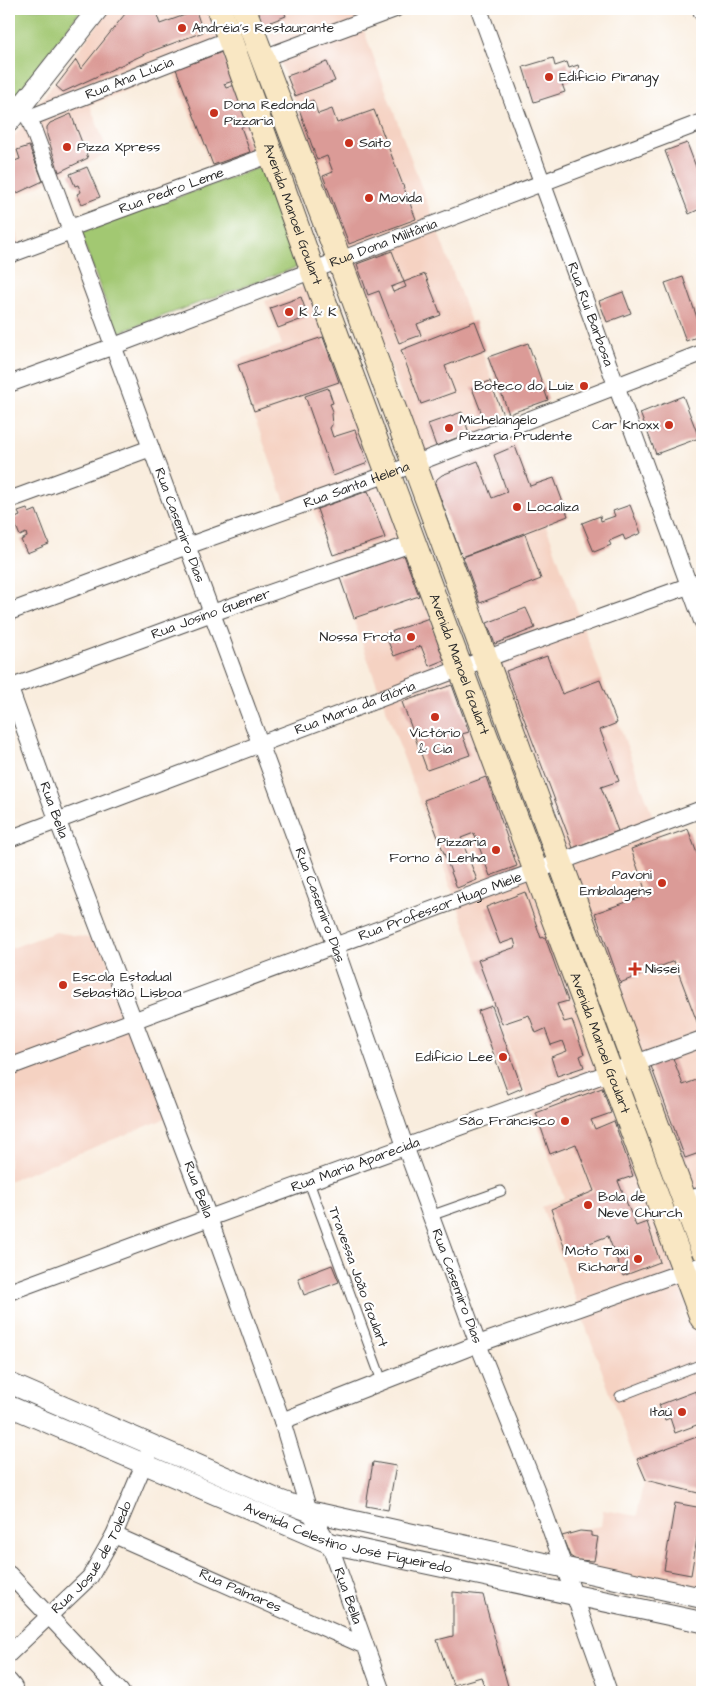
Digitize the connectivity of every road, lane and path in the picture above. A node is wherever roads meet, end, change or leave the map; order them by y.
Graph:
1 (98, 9) edge
2 (219, 9) edge
3 (244, 9) edge
4 (395, 9) edge
5 (479, 9) edge
6 (701, 9) edge
7 (702, 13) edge
8 (230, 39) junction
9 (263, 58) junction
10 (19, 117) edge
11 (702, 122) edge
12 (272, 154) junction
13 (542, 182) junction
14 (71, 230) junction
15 (9, 255) edge
16 (339, 259) junction
17 (312, 270) junction
18 (114, 346) junction
19 (702, 354) edge
20 (9, 384) edge
21 (618, 386) junction
22 (151, 448) junction
23 (414, 464) junction
24 (388, 474) junction
25 (9, 500) edge
26 (414, 543) junction
27 (187, 546) junction
28 (696, 583) edge
29 (9, 612) edge
30 (212, 614) junction
31 (702, 621) edge
32 (485, 659) junction
33 (461, 669) junction
34 (9, 687) edge
35 (260, 744) junction
36 (702, 809) edge
37 (58, 819) junction
38 (9, 839) edge
39 (560, 862) junction
40 (536, 871) junction
41 (335, 946) junction
42 (134, 1021) junction
43 (702, 1039) edge
44 (634, 1063) junction
45 (9, 1068) edge
46 (610, 1071) junction
47 (404, 1146) junction
48 (309, 1182) junction
49 (501, 1191) dead end
50 (693, 1196) edge
51 (430, 1216) junction
52 (209, 1218) junction
53 (702, 1248) edge
54 (694, 1268) edge
55 (9, 1292) edge
56 (702, 1318) edge
57 (478, 1344) junction
58 (702, 1364) edge
59 (382, 1381) junction
60 (9, 1383) edge
61 (620, 1396) dead end
62 (9, 1406) edge
63 (282, 1421) junction
64 (152, 1445) junction
65 (144, 1464) junction
66 (309, 1511) junction
67 (114, 1535) junction
68 (329, 1543) junction
69 (564, 1568) junction
70 (9, 1574) edge
71 (574, 1595) junction
72 (702, 1598) edge
73 (49, 1616) junction
74 (702, 1622) edge
75 (365, 1646) junction
76 (9, 1654) edge
77 (9, 1681) edge
78 (9, 1692) edge
79 (122, 1692) edge
80 (382, 1692) edge
81 (609, 1692) edge

1 - 10 street
2 - 8 main road, Avenida Manoel Goulart
3 - 9 main road, Avenida Manoel Goulart
4 - 9 street
5 - 13 street, Rua Rui Barbosa
6 - 7 street
8 - 10 street, Rua Ana Lúcia
8 - 12 main road, Avenida Manoel Goulart
9 - 16 main road, Avenida Manoel Goulart
10 - 14 street, Rua Casemiro Dias
11 - 13 street, Rua Dona Militânia
12 - 14 street, Rua Pedro Leme
12 - 17 main road, Avenida Manoel Goulart
13 - 16 street, Rua Dona Militânia
13 - 21 street, Rua Rui Barbosa
14 - 15 street, Rua Pedro Leme
14 - 18 street, Rua Casemiro Dias
16 - 17 street, Rua Dona Militânia
16 - 23 main road, Avenida Manoel Goulart
17 - 18 street, Rua Dona Militânia
17 - 24 main road, Avenida Manoel Goulart
18 - 20 street, Rua Dona Militânia
18 - 22 street, Rua Casemiro Dias
19 - 21 street, Rua Santa Helena
21 - 23 street, Rua Santa Helena
21 - 28 street, Rua Rui Barbosa
22 - 25 street
22 - 27 street, Rua Casemiro Dias
23 - 24 street, Rua Santa Helena
23 - 32 main road, Avenida Manoel Goulart
24 - 26 main road, Avenida Manoel Goulart
24 - 27 street, Rua Santa Helena
26 - 30 street, Rua Josino Guemer
26 - 33 main road, Avenida Manoel Goulart
27 - 29 street, Rua Santa Helena
27 - 30 street, Rua Casemiro Dias
28 - 31 street, Rua Rui Barbosa
28 - 32 street, Rua Maria da Glória
30 - 34 street, Rua Josino Guemer
30 - 35 street, Rua Casemiro Dias
32 - 33 street, Rua Maria da Glória
32 - 39 main road, Avenida Manoel Goulart
33 - 35 street, Rua Maria da Glória
33 - 40 main road, Avenida Manoel Goulart
34 - 37 street, Rua Bella
35 - 37 street, Rua Maria da Glória
35 - 41 street, Rua Casemiro Dias
36 - 39 street, Rua Professor Hugo Miele
37 - 38 street, Rua Maria da Glória
37 - 42 street, Rua Bella
39 - 40 street, Rua Professor Hugo Miele
39 - 44 main road, Avenida Manoel Goulart
40 - 41 street, Rua Professor Hugo Miele
40 - 46 main road, Avenida Manoel Goulart
41 - 42 street, Rua Professor Hugo Miele
41 - 47 street, Rua Casemiro Dias
42 - 45 street, Rua Professor Hugo Miele
42 - 52 street, Rua Bella
43 - 44 street, Rua Maria Aparecida
44 - 46 street, Rua Maria Aparecida
44 - 50 main road, Avenida Manoel Goulart
46 - 47 street, Rua Maria Aparecida
46 - 54 main road, Avenida Manoel Goulart
47 - 48 street, Rua Maria Aparecida
47 - 51 street, Rua Casemiro Dias
48 - 52 street, Rua Maria Aparecida
48 - 59 lane, Travessa João Goulart
49 - 51 lane
50 - 53 main road, Avenida Manoel Goulart
51 - 57 street, Rua Casemiro Dias
52 - 55 street, Rua Maria Aparecida
52 - 63 street, Rua Bella
54 - 56 main road, Avenida Manoel Goulart
54 - 57 street
57 - 59 street
57 - 69 street, Rua Casemiro Dias
58 - 61 lane
59 - 63 street
60 - 64 street, Avenida Celestino José Figueiredo
62 - 65 street, Avenida Celestino José Figueiredo
63 - 66 street, Rua Bella
64 - 65 street, Rua Josué de Toledo
64 - 66 street, Avenida Celestino José Figueiredo
65 - 67 street, Rua Josué de Toledo
65 - 68 street, Avenida Celestino José Figueiredo
66 - 68 street, Rua Bella
66 - 69 street, Avenida Celestino José Figueiredo
67 - 73 street, Rua Josué de Toledo
67 - 75 street, Rua Palmares
68 - 71 street, Avenida Celestino José Figueiredo
68 - 75 street, Rua Bella
69 - 71 street, Rua Casemiro Dias
69 - 72 street, Avenida Celestino José Figueiredo
70 - 73 street
71 - 74 street, Avenida Celestino José Figueiredo
71 - 81 street, Rua Casemiro Dias
73 - 76 street, Rua Josué de Toledo
73 - 79 street
75 - 80 street, Rua Bella
77 - 78 street

